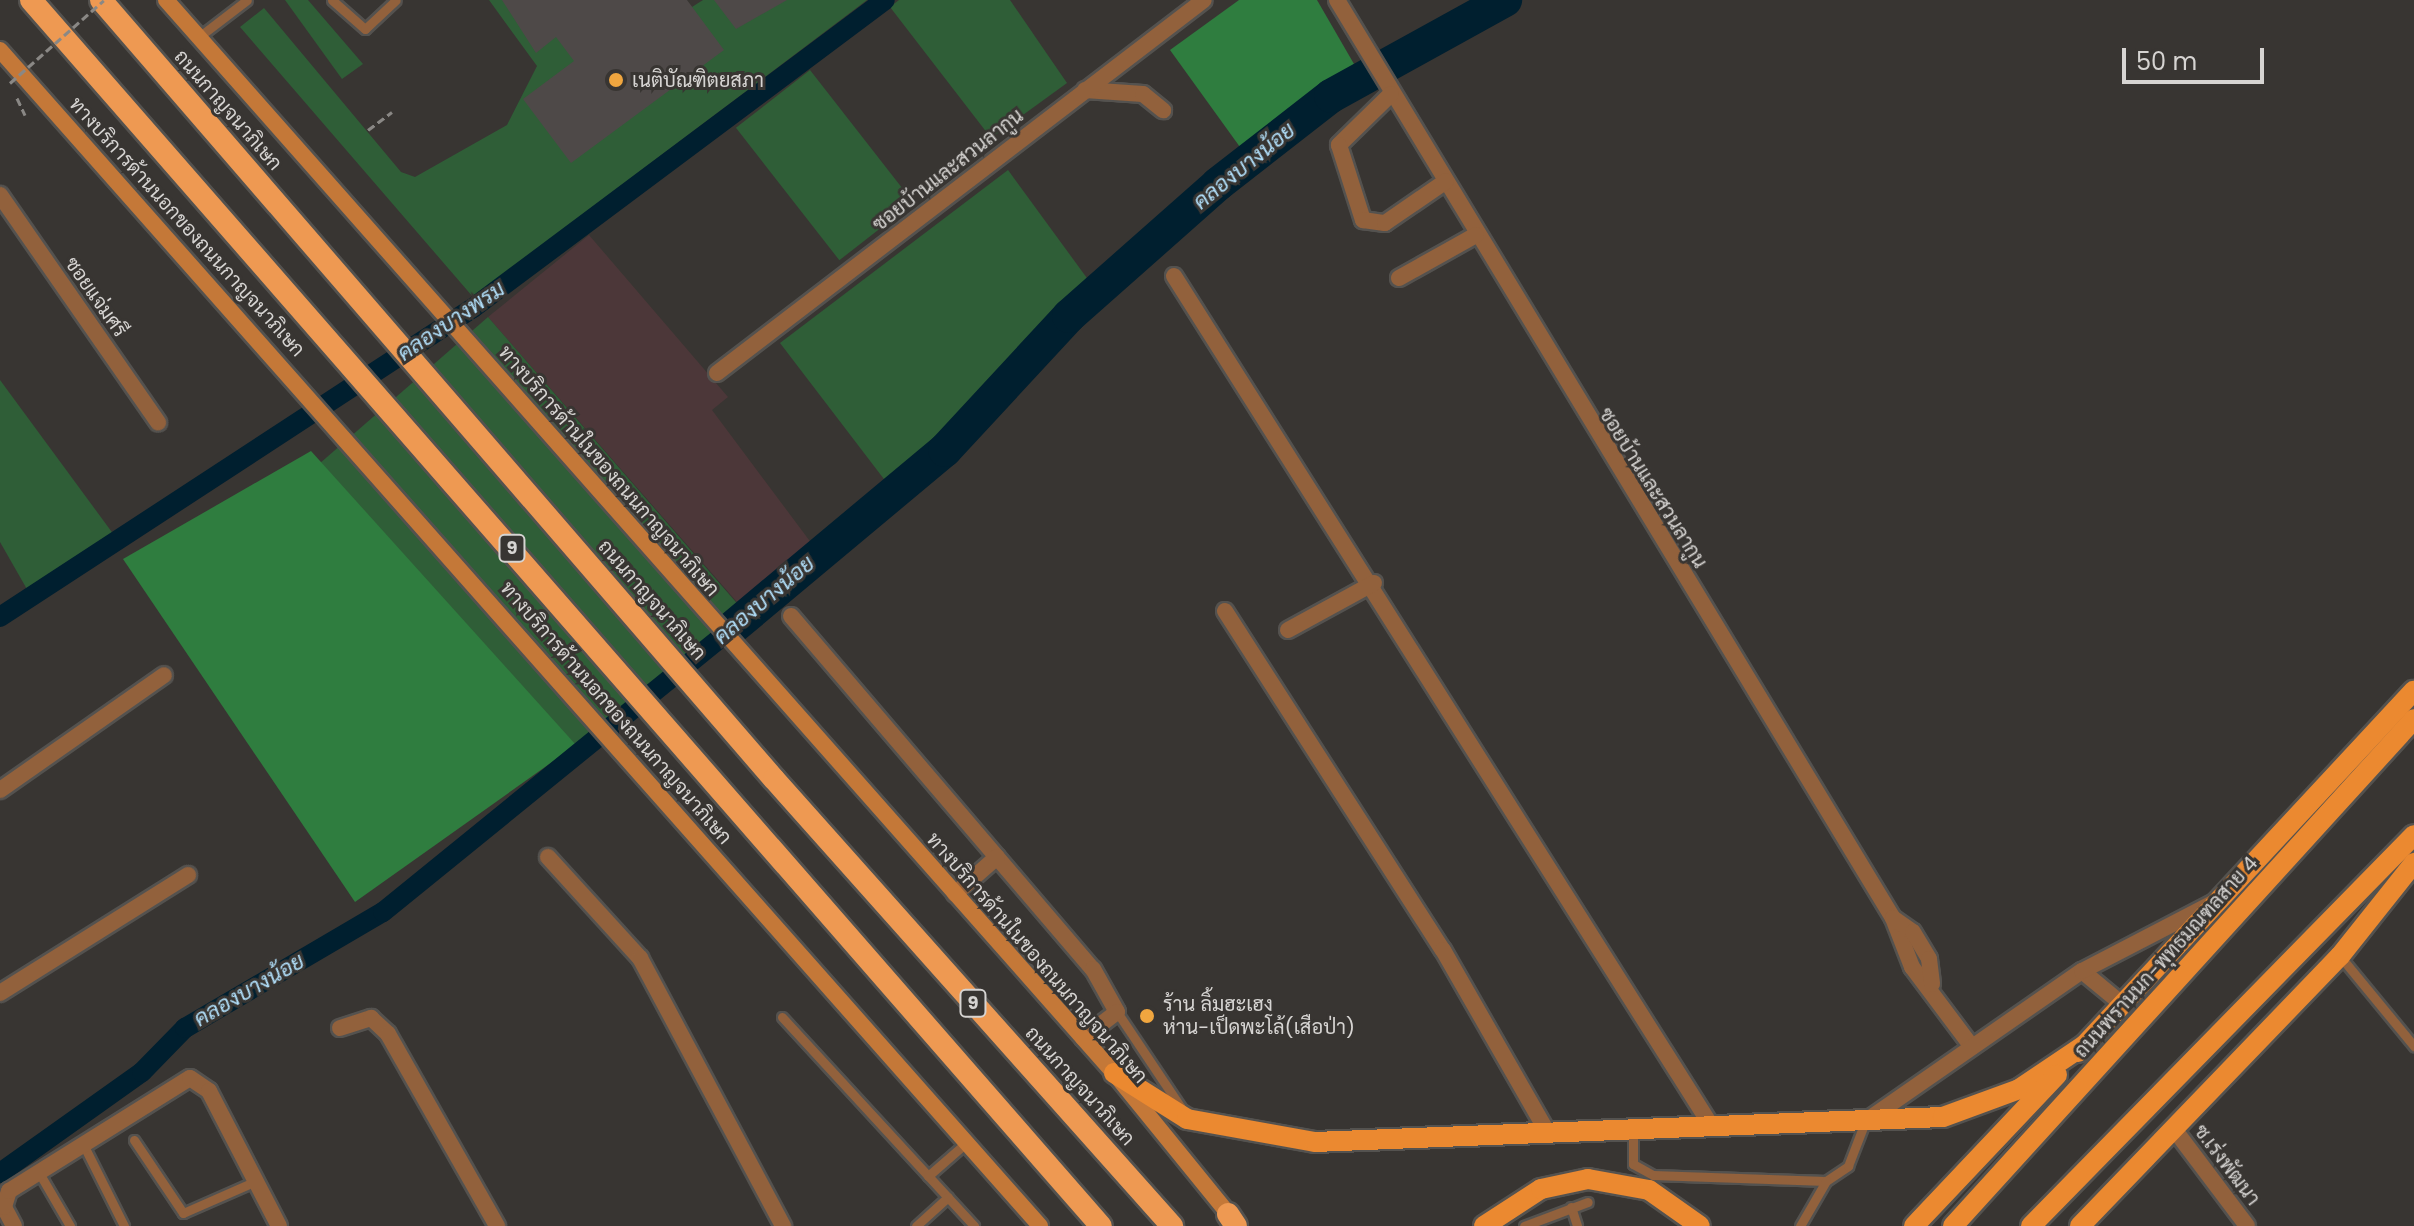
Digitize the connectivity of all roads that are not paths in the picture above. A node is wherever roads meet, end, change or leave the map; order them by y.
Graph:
1 (31, 0) edge
2 (103, 0) edge
3 (166, 0) edge
4 (247, 0) edge
5 (332, 0) edge
6 (396, 0) edge
7 (1204, 0) edge
8 (1337, 0) edge
9 (200, 36) junction
10 (0, 50) edge
11 (1085, 90) junction
12 (1391, 94) junction
13 (1163, 110) dead end
14 (1446, 181) junction
15 (0, 195) edge
16 (1476, 235) junction
17 (1174, 276) dead end
18 (1399, 278) dead end
19 (717, 373) dead end
20 (158, 422) dead end
21 (1374, 583) junction
22 (1225, 611) dead end
23 (791, 616) dead end
24 (1288, 630) dead end
25 (164, 675) dead end
26 (2414, 691) edge
27 (2414, 719) edge
28 (0, 790) edge
29 (2414, 835) edge
30 (548, 857) dead end
31 (997, 857) junction
32 (2414, 863) edge
33 (188, 875) dead end
34 (955, 894) junction
35 (2217, 901) junction
36 (2340, 956) junction
37 (2082, 971) junction
38 (0, 993) edge
39 (2122, 1004) junction
40 (1117, 1012) junction
41 (782, 1017) dead end
42 (340, 1028) dead end
43 (1083, 1038) junction
44 (2086, 1044) junction
45 (2414, 1046) edge
46 (1972, 1047) junction
47 (1114, 1073) junction
48 (1187, 1119) junction
49 (1865, 1122) junction
50 (1712, 1127) junction
51 (2174, 1129) junction
52 (1633, 1130) junction
53 (1548, 1133) junction
54 (134, 1140) dead end
55 (970, 1140) junction
56 (82, 1143) junction
57 (38, 1171) junction
58 (928, 1176) junction
59 (256, 1181) junction
60 (1826, 1181) junction
61 (948, 1197) junction
62 (1588, 1202) dead end
63 (1571, 1207) junction
64 (1491, 1219) edge
65 (1234, 1222) edge
66 (2033, 1224) edge
67 (14, 1226) edge
68 (70, 1226) edge
69 (124, 1226) edge
70 (279, 1226) edge
71 (497, 1226) edge
72 (783, 1226) edge
73 (916, 1226) edge
74 (974, 1226) edge
75 (1040, 1226) edge
76 (1101, 1226) edge
77 (1172, 1226) edge
78 (1524, 1226) edge
79 (1577, 1226) edge
80 (1700, 1226) edge
81 (1800, 1226) edge
82 (1914, 1226) edge
83 (1953, 1226) edge
84 (2080, 1226) edge
85 (2247, 1226) edge

1 - 76 highway, 9
2 - 77 highway, ถนนกาญจนาภิเษก / 9
3 - 9 main road, ทางบริการด้านในของถนนกาญจนาภิเษก
4 - 9 lane
5 - 6 lane
7 - 11 street, ซอยบ้านและสวนลากูน
8 - 12 street, ซอยบ้านและสวนลากูน
9 - 34 main road, ทางบริการด้านในของถนนกาญจนาภิเษก
10 - 55 main road, ทางบริการด้านนอกของถนนกาญจนาภิเษก
11 - 13 street
11 - 19 street, ซอยบ้านและสวนลากูน
12 - 14 street, ซอยบ้านและสวนลากูน
12 - 14 street
14 - 16 street, ซอยบ้านและสวนลากูน
15 - 20 street, ซอยแจ่มศรี
16 - 18 street
16 - 46 street, ซอยบ้านและสวนลากูน
17 - 21 street
21 - 24 street
21 - 50 street
22 - 53 street
23 - 31 street
25 - 28 street
26 - 35 main road
27 - 83 main road, ถนนพรานนก-พุทธมณฑลสาย 4
29 - 66 main road
30 - 72 street
31 - 34 street
31 - 40 street
32 - 36 main road
33 - 38 street
34 - 43 main road, ทางบริการด้านในของถนนกาญจนาภิเษก
35 - 37 street
35 - 39 main road
36 - 45 lane
36 - 51 main road
37 - 39 street
37 - 46 street
39 - 44 main road
40 - 43 street
40 - 48 lane
41 - 58 lane
42 - 71 street
43 - 47 main road, ทางบริการด้านในของถนนกาญจนาภิเษก
44 - 49 main road
44 - 82 main road
46 - 49 street
47 - 48 main road
47 - 65 main road, ทางบริการด้านในของถนนกาญจนาภิเษก
48 - 53 main road
49 - 50 main road
49 - 60 lane
50 - 52 main road
51 - 84 main road
51 - 85 street, ซ.เร่งพัฒนา
52 - 53 main road
52 - 60 lane
54 - 59 lane
55 - 58 lane
55 - 75 main road, ทางบริการด้านนอกของถนนกาญจนาภิเษก
56 - 57 street
56 - 59 street
56 - 69 lane
57 - 67 street
57 - 68 lane
58 - 61 lane
59 - 70 street
60 - 81 lane
61 - 73 lane
61 - 74 lane
62 - 63 lane
63 - 78 lane
63 - 79 lane
64 - 80 main road

